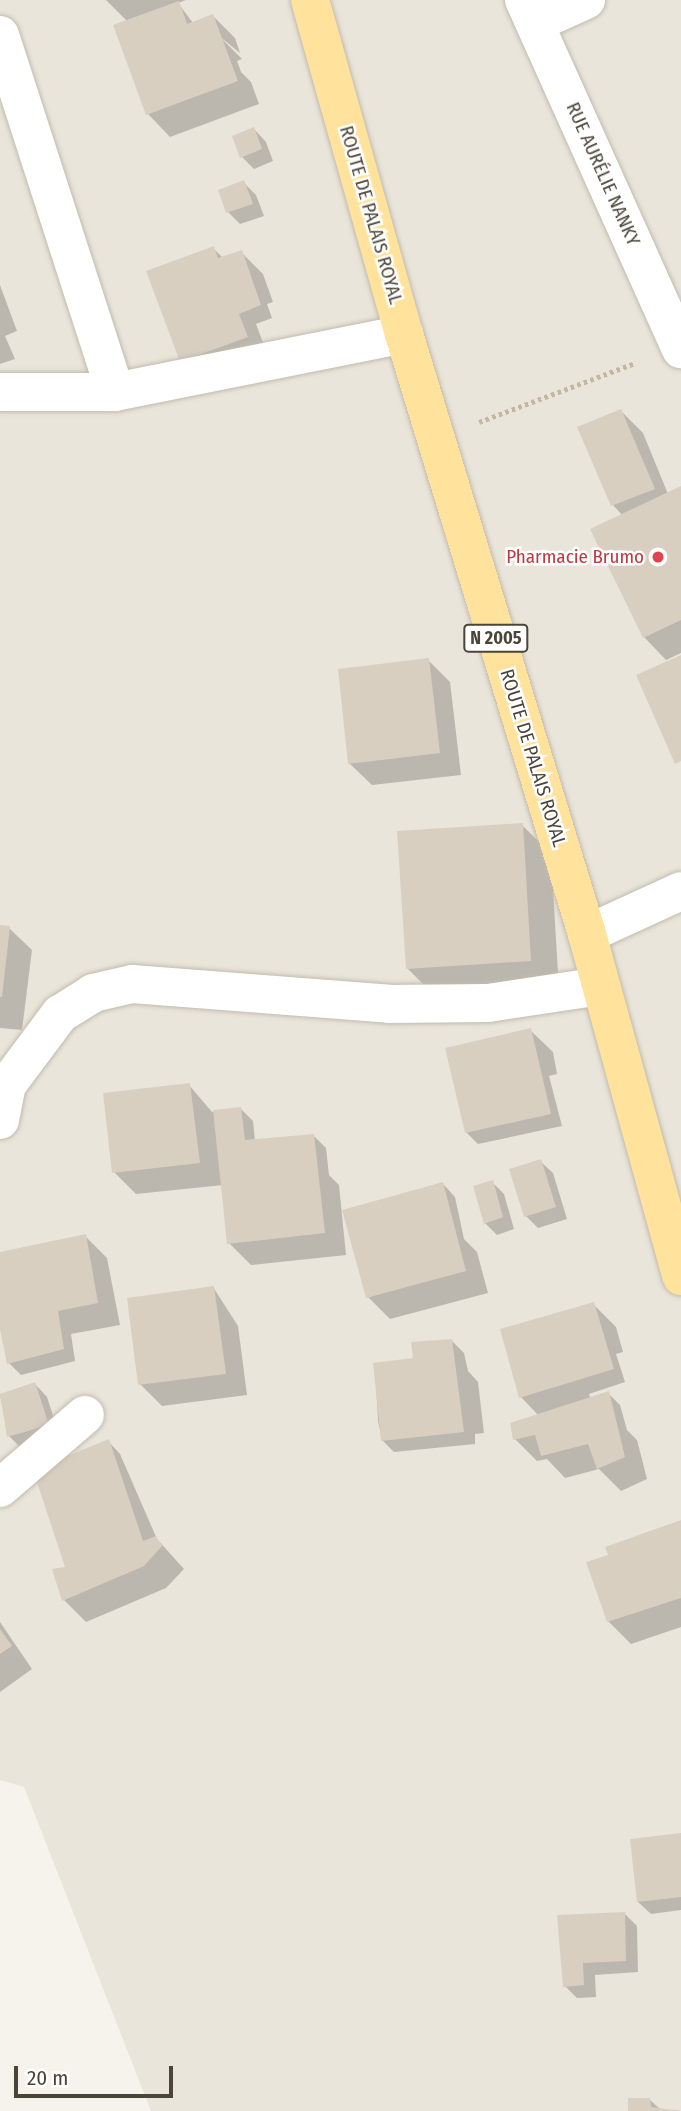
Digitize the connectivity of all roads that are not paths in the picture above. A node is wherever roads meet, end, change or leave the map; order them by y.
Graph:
1 (310, 0) edge
2 (586, 0) edge
3 (530, 12) edge
4 (0, 35) edge
5 (404, 334) junction
6 (680, 348) edge
7 (0, 392) edge
8 (115, 392) junction
9 (681, 891) edge
10 (587, 934) junction
11 (601, 986) junction
12 (18, 1042) edge
13 (0, 1120) edge
14 (681, 1276) edge
15 (85, 1415) dead end
16 (0, 1488) edge

1 - 5 main road, ROUTE DE PALAIS ROYAL / N 2005
2 - 3 street
3 - 6 street, RUE AURÉLIE NANKY
4 - 8 street
5 - 8 street
5 - 10 main road, ROUTE DE PALAIS ROYAL / N 2005
7 - 8 street
9 - 10 street
10 - 11 main road, ROUTE DE PALAIS ROYAL / N 2005
11 - 12 street
11 - 14 main road, ROUTE DE PALAIS ROYAL / N 2005
12 - 13 street
15 - 16 street

